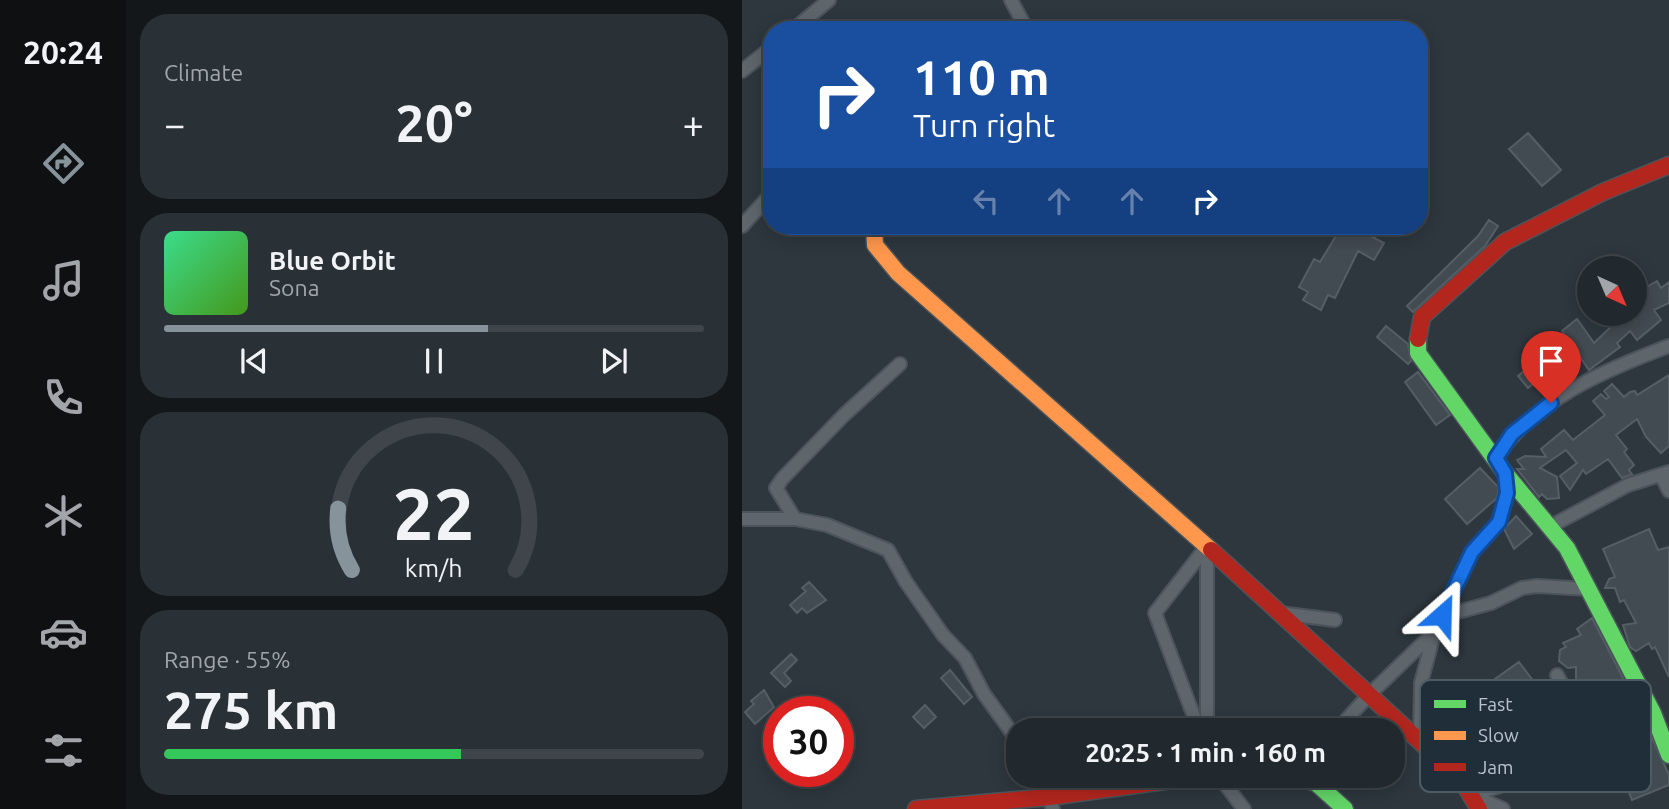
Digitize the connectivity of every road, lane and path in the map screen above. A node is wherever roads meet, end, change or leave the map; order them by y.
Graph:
1 (829, 0) edge
2 (1011, 0) edge
3 (804, 21) edge
4 (1022, 21) edge
5 (763, 54) edge
6 (742, 71) edge
7 (1669, 165) edge
8 (763, 203) edge
9 (742, 226) edge
10 (874, 235) edge
11 (1669, 346) edge
12 (900, 364) dead end
13 (1496, 458) junction
14 (1505, 473) junction
15 (1665, 474) edge
16 (1669, 491) edge
17 (742, 519) edge
18 (795, 519) junction
19 (1552, 526) junction
20 (1207, 546) junction
21 (1589, 589) junction
22 (1279, 613) junction
23 (1335, 620) dead end
24 (1435, 630) junction
25 (1557, 675) dead end
26 (1422, 680) edge
27 (1560, 680) edge
28 (1636, 680) edge
29 (1368, 695) junction
30 (1651, 709) edge
31 (1200, 718) edge
32 (1203, 718) edge
33 (1348, 718) edge
34 (1006, 724) edge
35 (1420, 743) edge
36 (1669, 755) edge
37 (1135, 788) edge
38 (1228, 788) edge
39 (1322, 788) edge
40 (1498, 792) edge
41 (1475, 802) edge
42 (1051, 803) edge
43 (916, 809) edge
44 (1244, 809) edge
45 (1345, 809) edge
46 (1503, 809) edge

1 - 3 street
2 - 4 street
5 - 6 street
7 - 13 street
8 - 9 street
10 - 20 street
11 - 13 street
12 - 18 street
13 - 14 street
14 - 19 street
14 - 24 street
15 - 16 street
15 - 19 street
17 - 18 street
18 - 34 street
19 - 21 street
20 - 22 street
20 - 31 street
20 - 32 street
21 - 24 street
21 - 28 street
22 - 23 street
22 - 29 street
24 - 26 street
24 - 29 street
25 - 27 street
29 - 33 street
29 - 35 street
30 - 36 street
37 - 42 street
38 - 44 street
39 - 45 street
40 - 41 street
41 - 46 street
42 - 43 street

